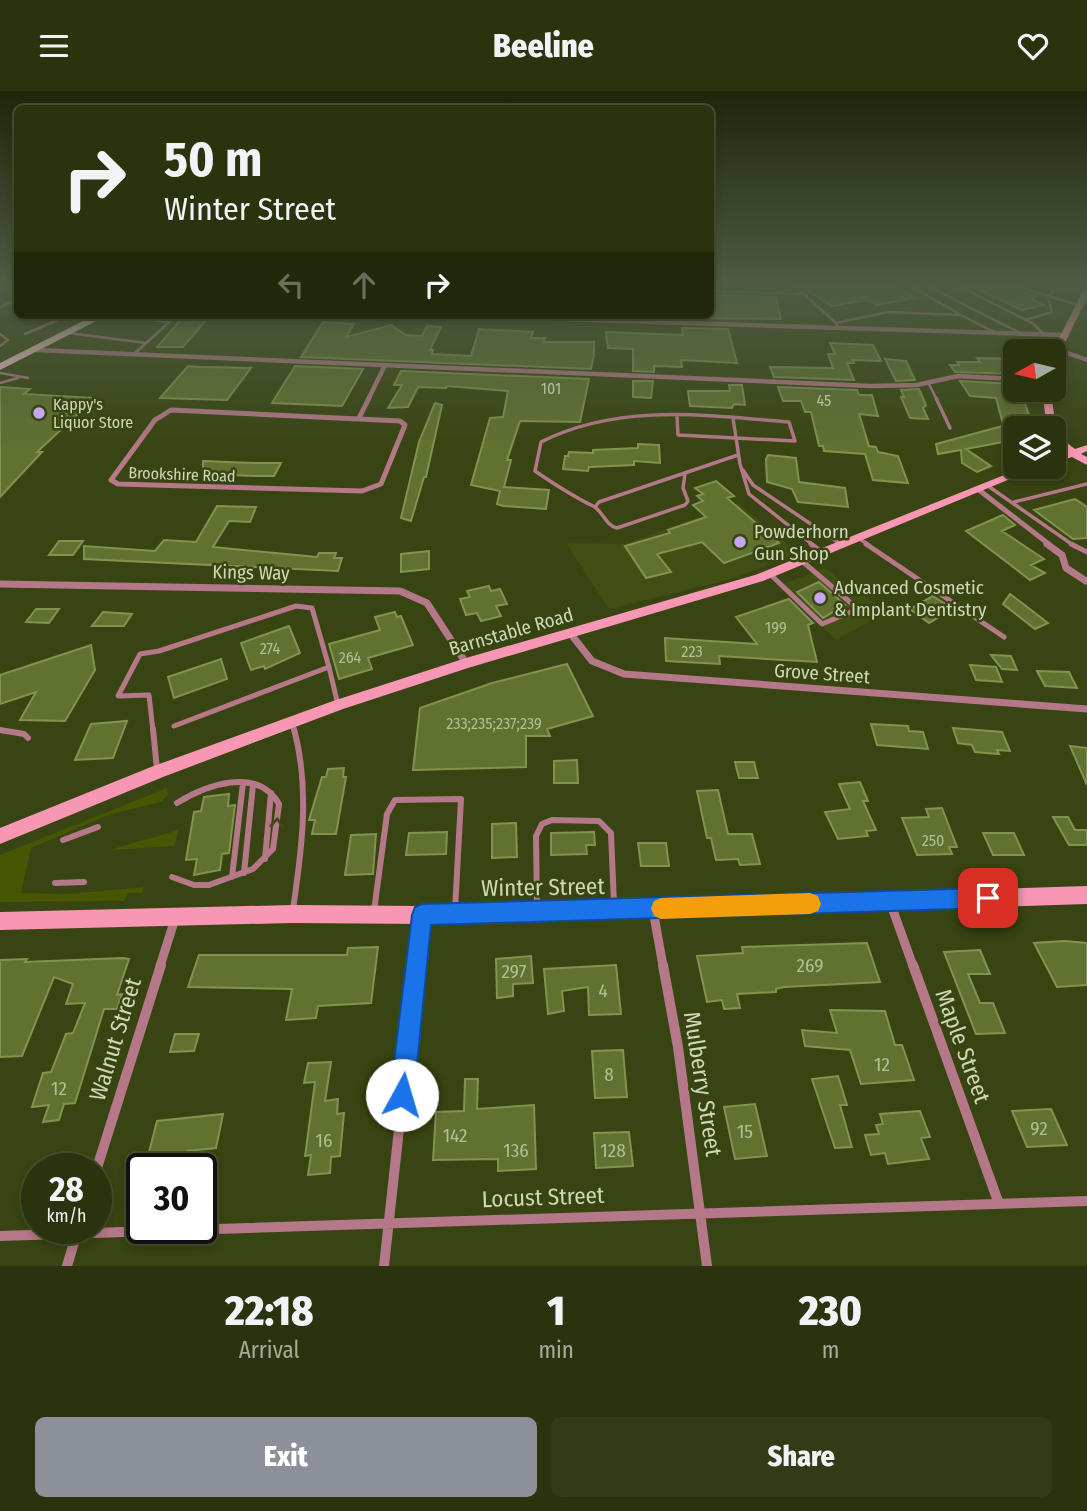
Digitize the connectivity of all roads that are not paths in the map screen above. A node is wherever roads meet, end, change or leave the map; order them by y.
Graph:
1 (54, 340) edge
2 (122, 340) edge
3 (149, 340) edge
4 (146, 343) junction
5 (35, 349) junction
6 (134, 354) junction
7 (1066, 355) edge
8 (1087, 360) edge
9 (385, 365) junction
10 (0, 367) edge
11 (0, 373) edge
12 (21, 377) junction
13 (28, 378) dead end
14 (1003, 378) edge
15 (928, 382) junction
16 (0, 383) edge
17 (677, 417) junction
18 (359, 418) junction
19 (733, 418) junction
20 (950, 428) dead end
21 (736, 440) junction
22 (1066, 447) edge
23 (1087, 448) edge
24 (1071, 453) junction
25 (1066, 455) edge
26 (738, 456) junction
27 (1087, 462) edge
28 (740, 464) junction
29 (685, 474) junction
30 (1005, 479) edge
31 (1087, 484) edge
32 (984, 488) junction
33 (1014, 502) junction
34 (595, 507) junction
35 (858, 538) junction
36 (842, 545) junction
37 (824, 552) junction
38 (1087, 552) edge
39 (802, 561) junction
40 (770, 574) junction
41 (1086, 581) edge
42 (0, 585) edge
43 (570, 633) junction
44 (1004, 637) dead end
45 (466, 663) junction
46 (329, 667) junction
47 (338, 705) junction
48 (1087, 709) edge
49 (292, 722) junction
50 (174, 726) dead end
51 (0, 730) edge
52 (28, 738) dead end
53 (157, 772) junction
54 (243, 783) junction
55 (253, 785) junction
56 (177, 803) dead end
57 (98, 827) dead end
58 (0, 836) edge
59 (63, 841) dead end
60 (244, 873) junction
61 (172, 877) dead end
62 (232, 877) junction
63 (84, 882) dead end
64 (55, 883) dead end
65 (1087, 895) edge
66 (890, 901) junction
67 (614, 909) junction
68 (653, 909) junction
69 (537, 912) junction
70 (455, 913) junction
71 (292, 914) junction
72 (374, 915) junction
73 (422, 915) junction
74 (175, 919) junction
75 (0, 921) edge
76 (102, 1153) edge
77 (1087, 1201) edge
78 (999, 1204) junction
79 (701, 1211) junction
80 (388, 1224) junction
81 (112, 1230) edge
82 (21, 1235) edge
83 (0, 1236) edge
84 (74, 1244) edge
85 (67, 1266) edge
86 (384, 1266) edge
87 (707, 1266) edge

1 - 5 main road
2 - 4 lane
3 - 4 lane
4 - 6 lane
5 - 6 street
5 - 10 main road
6 - 9 street
7 - 8 street
9 - 15 street
9 - 18 street
11 - 12 lane
12 - 13 lane
12 - 16 lane
14 - 15 street
15 - 20 lane
17 - 19 lane
17 - 21 lane
17 - 34 lane
18 - 18 street, Brookshire Road
19 - 21 lane
19 - 21 lane
21 - 26 lane
22 - 24 main road
23 - 24 main road
24 - 25 main road
24 - 27 main road
26 - 28 lane
26 - 29 lane
28 - 36 lane
28 - 37 lane
29 - 34 lane
29 - 34 lane
30 - 32 main road, Barnstable Road
31 - 33 lane
32 - 33 lane
32 - 35 main road, Barnstable Road
32 - 41 street
33 - 38 lane
35 - 36 main road, Barnstable Road
35 - 44 lane
36 - 37 main road, Barnstable Road
37 - 39 main road, Barnstable Road
39 - 40 main road, Barnstable Road
39 - 40 lane
40 - 43 main road, Barnstable Road
42 - 45 street, Kings Way
43 - 45 main road, Barnstable Road
43 - 48 street, Grove Street
45 - 47 main road, Barnstable Road
46 - 47 lane
46 - 50 lane
46 - 53 lane
47 - 49 main road, Barnstable Road
49 - 53 main road, Barnstable Road
49 - 71 lane
51 - 52 lane
53 - 58 main road, Barnstable Road
54 - 55 lane
54 - 56 lane
54 - 62 lane
55 - 60 lane
60 -> 55 lane
57 - 59 lane
60 - 62 lane
61 - 62 lane
63 - 64 lane
65 - 66 main road, Winter Street
66 - 68 main road, Winter Street
66 - 78 street, Maple Street
67 - 68 main road, Winter Street
67 - 69 main road, Winter Street
67 - 69 lane
68 - 79 street, Mulberry Street
69 - 70 main road, Winter Street
70 - 72 lane
70 - 73 main road, Winter Street
71 - 72 main road, Winter Street
71 - 74 main road, Winter Street
72 - 73 main road, Winter Street
73 - 80 street
74 - 75 main road, Winter Street
74 - 76 street, Walnut Street
77 - 78 street, Locust Street
78 - 79 street, Locust Street
79 - 80 street, Locust Street
79 - 87 street, Mulberry Street
80 - 81 street, Locust Street
80 - 86 street
82 - 83 street, Locust Street
84 - 85 street

